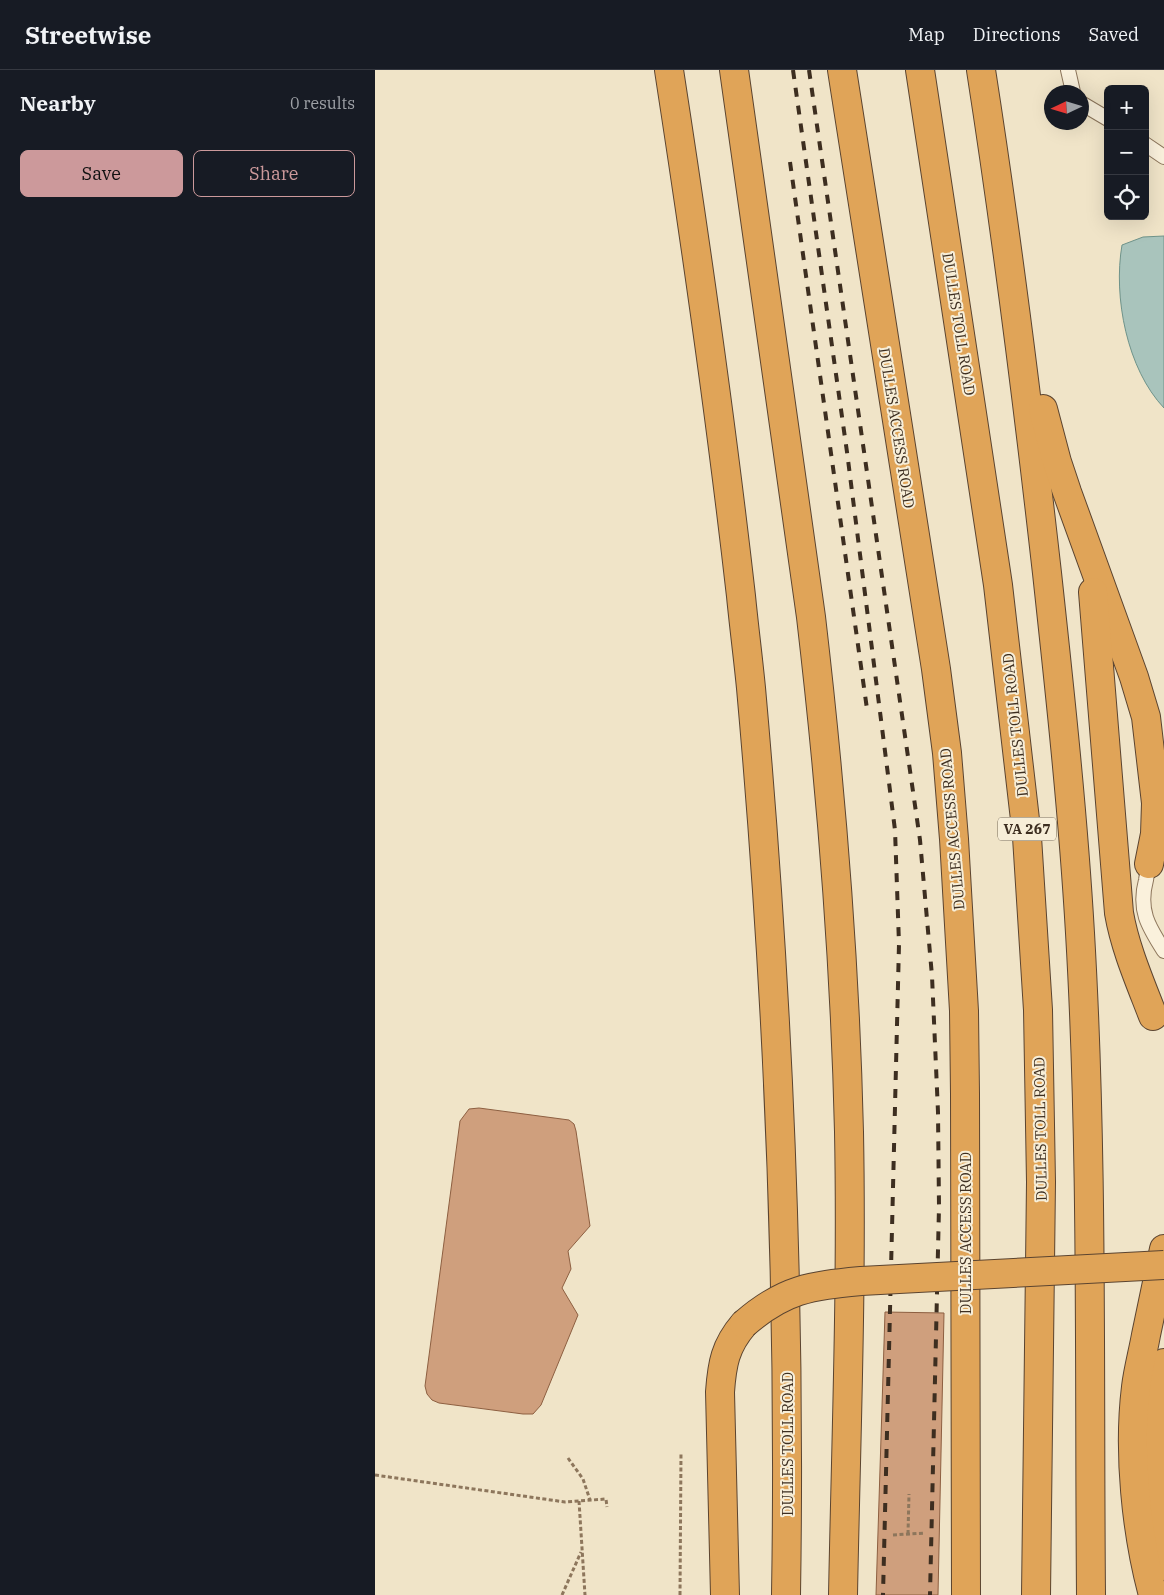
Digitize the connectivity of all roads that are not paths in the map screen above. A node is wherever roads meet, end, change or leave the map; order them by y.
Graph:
1 (669, 70) edge
2 (734, 70) edge
3 (842, 70) edge
4 (920, 70) edge
5 (981, 70) edge
6 (1068, 70) edge
7 (1071, 85) edge
8 (1089, 108) edge
9 (1104, 117) edge
10 (1149, 147) edge
11 (1164, 157) edge
12 (1010, 261) junction
13 (1090, 557) junction
14 (1158, 764) edge
15 (1157, 856) edge
16 (1164, 950) edge
17 (1153, 1016) dead end
18 (1164, 1249) edge
19 (1164, 1265) edge
20 (1164, 1363) edge
21 (1164, 1566) edge
22 (725, 1595) edge
23 (786, 1595) edge
24 (843, 1595) edge
25 (966, 1595) edge
26 (1036, 1595) edge
27 (1091, 1595) edge
28 (1153, 1595) edge

1 - 23 highway, DULLES TOLL ROAD
2 - 24 highway
3 - 25 highway, DULLES ACCESS ROAD
4 - 26 highway, DULLES TOLL ROAD / VA 267
5 - 12 highway
6 - 7 lane
8 - 9 lane
10 - 11 lane
12 - 13 highway
12 - 27 highway
13 - 14 highway
13 - 17 highway
14 - 15 highway
15 - 16 lane
18 - 28 highway
19 - 22 highway, bridge
20 - 21 highway

